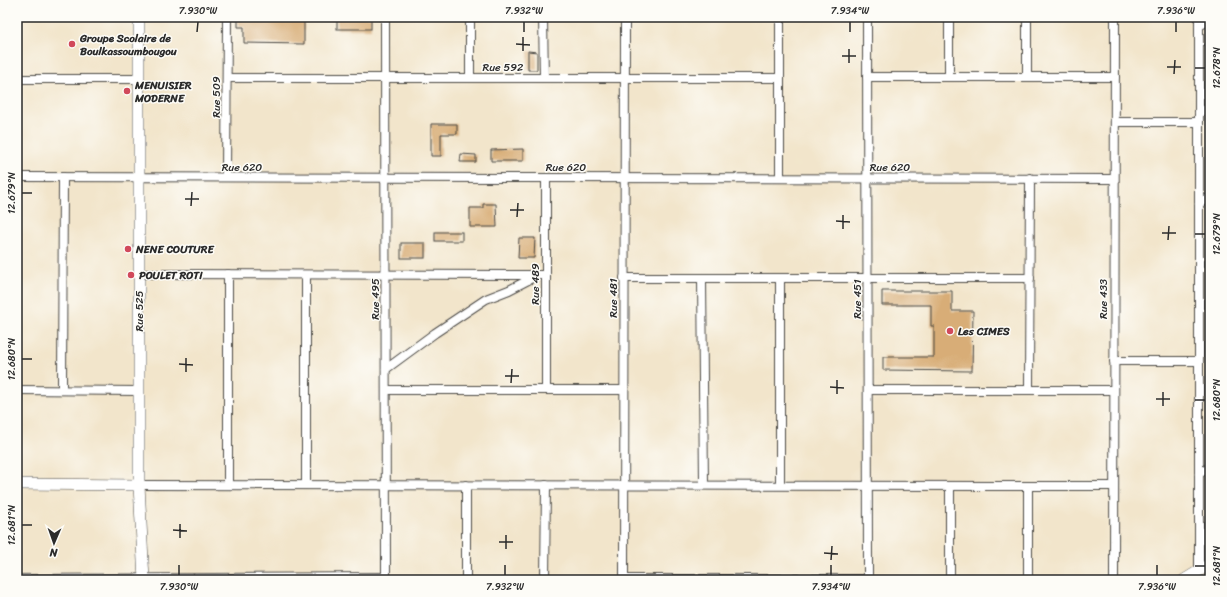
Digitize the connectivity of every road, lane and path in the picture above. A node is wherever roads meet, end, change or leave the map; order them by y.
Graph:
1 (139, 17) edge
2 (226, 17) edge
3 (385, 17) edge
4 (470, 17) edge
5 (544, 17) edge
6 (624, 17) edge
7 (780, 17) edge
8 (867, 17) edge
9 (949, 17) edge
10 (1027, 17) edge
11 (1115, 17) edge
12 (1199, 17) edge
13 (1210, 20) edge
14 (1199, 26) junction
15 (867, 77) junction
16 (949, 77) junction
17 (1027, 77) junction
18 (1115, 77) junction
19 (17, 78) edge
20 (226, 78) junction
21 (385, 78) junction
22 (470, 78) junction
23 (544, 78) junction
24 (624, 78) junction
25 (780, 78) junction
26 (139, 79) junction
27 (1210, 107) edge
28 (1199, 113) junction
29 (1115, 122) junction
30 (1199, 122) junction
31 (17, 177) edge
32 (63, 177) junction
33 (139, 177) junction
34 (226, 178) junction
35 (385, 178) junction
36 (546, 178) junction
37 (624, 178) junction
38 (780, 178) junction
39 (868, 178) junction
40 (1030, 178) junction
41 (1114, 179) junction
42 (1210, 197) edge
43 (1199, 204) junction
44 (139, 274) junction
45 (228, 274) junction
46 (386, 274) junction
47 (306, 275) junction
48 (542, 275) junction
49 (624, 278) junction
50 (702, 278) junction
51 (780, 278) junction
52 (868, 278) junction
53 (1030, 278) junction
54 (1114, 361) junction
55 (1199, 361) junction
56 (386, 369) junction
57 (17, 390) edge
58 (62, 390) junction
59 (386, 390) junction
60 (546, 390) junction
61 (624, 390) junction
62 (868, 390) junction
63 (1030, 390) junction
64 (1114, 390) junction
65 (139, 391) junction
66 (1210, 467) edge
67 (1199, 474) junction
68 (17, 484) edge
69 (139, 485) junction
70 (228, 485) junction
71 (306, 485) junction
72 (386, 485) junction
73 (466, 485) junction
74 (546, 485) junction
75 (624, 485) junction
76 (704, 485) junction
77 (780, 485) junction
78 (868, 486) junction
79 (950, 486) junction
80 (1028, 486) junction
81 (1114, 486) junction
82 (1210, 564) edge
83 (1199, 571) junction
84 (386, 578) edge
85 (17, 579) edge
86 (144, 579) edge
87 (624, 579) edge
88 (466, 580) edge
89 (546, 580) edge
90 (783, 580) edge
91 (868, 580) edge
92 (950, 580) edge
93 (1028, 580) edge
94 (1114, 580) edge
95 (1184, 580) edge

1 - 26 street, Rue 525
2 - 20 street, Rue 509
3 - 21 street, Rue 495
4 - 22 street
5 - 23 street
6 - 24 street, Rue 481
7 - 25 street
8 - 15 street, Rue 451
9 - 16 street
10 - 17 street
11 - 18 street, Rue 433
12 - 14 street
13 - 14 street
14 - 28 street
15 - 16 street
15 - 39 street, Rue 451
16 - 17 street
17 - 18 street
18 - 29 street, Rue 433
19 - 26 street
20 - 21 street, Rue 592
20 - 34 street, Rue 509
21 - 22 street, Rue 592
21 - 35 street, Rue 495
22 - 23 street, Rue 592
23 - 24 street, Rue 592
24 - 25 street, Rue 592
24 - 37 street, Rue 481
25 - 38 street
26 - 33 street, Rue 525
27 - 28 street
28 - 30 street
29 - 30 street
29 - 41 street, Rue 433
30 - 43 street
31 - 32 street, Rue 620
32 - 33 street, Rue 620
32 - 58 street
33 - 34 street, Rue 620
33 - 44 street, Rue 525
34 - 35 street, Rue 620
35 - 36 street, Rue 620
35 - 46 street, Rue 495
36 - 37 street, Rue 620
36 - 48 street, Rue 489
37 - 38 street, Rue 620
37 - 49 street, Rue 481
38 - 39 street, Rue 620
39 - 40 street, Rue 620
39 - 52 street, Rue 451
40 - 41 street, Rue 620
40 - 53 street
41 - 54 street, Rue 433
42 - 43 street
43 - 55 street
44 - 45 street
44 - 65 street, Rue 525
45 - 47 street
45 - 70 street
46 - 47 street
46 - 48 street
46 - 56 street, Rue 495
47 - 71 street
48 - 56 street
48 - 60 street, Rue 489
49 - 50 street
49 - 61 street, Rue 481
50 - 51 street
50 - 76 street
51 - 52 street
51 - 77 street
52 - 53 street
52 - 62 street, Rue 451
53 - 63 street
54 - 55 street
54 - 64 street, Rue 433
55 - 67 street
56 - 59 street, Rue 495
57 - 58 street
58 - 65 street
59 - 60 street
59 - 72 street, Rue 495
60 - 61 street
61 - 75 street, Rue 481
62 - 63 street
62 - 78 street, Rue 451
63 - 64 street
64 - 81 street, Rue 433
65 - 69 street, Rue 525
66 - 67 street
67 - 83 street
68 - 69 street
69 - 70 street
69 - 86 street, Rue 525
70 - 71 street
71 - 72 street
72 - 73 street
72 - 84 street, Rue 495
73 - 74 street
73 - 88 street
74 - 75 street
74 - 89 street
75 - 76 street
75 - 87 street, Rue 481
76 - 77 street
77 - 78 street
78 - 79 street
78 - 91 street, Rue 451
79 - 80 street
79 - 92 street
80 - 81 street
80 - 93 street
81 - 94 street, Rue 433
82 - 83 street
83 - 95 street
84 - 86 street
85 - 86 street
87 - 90 street
90 - 91 street

